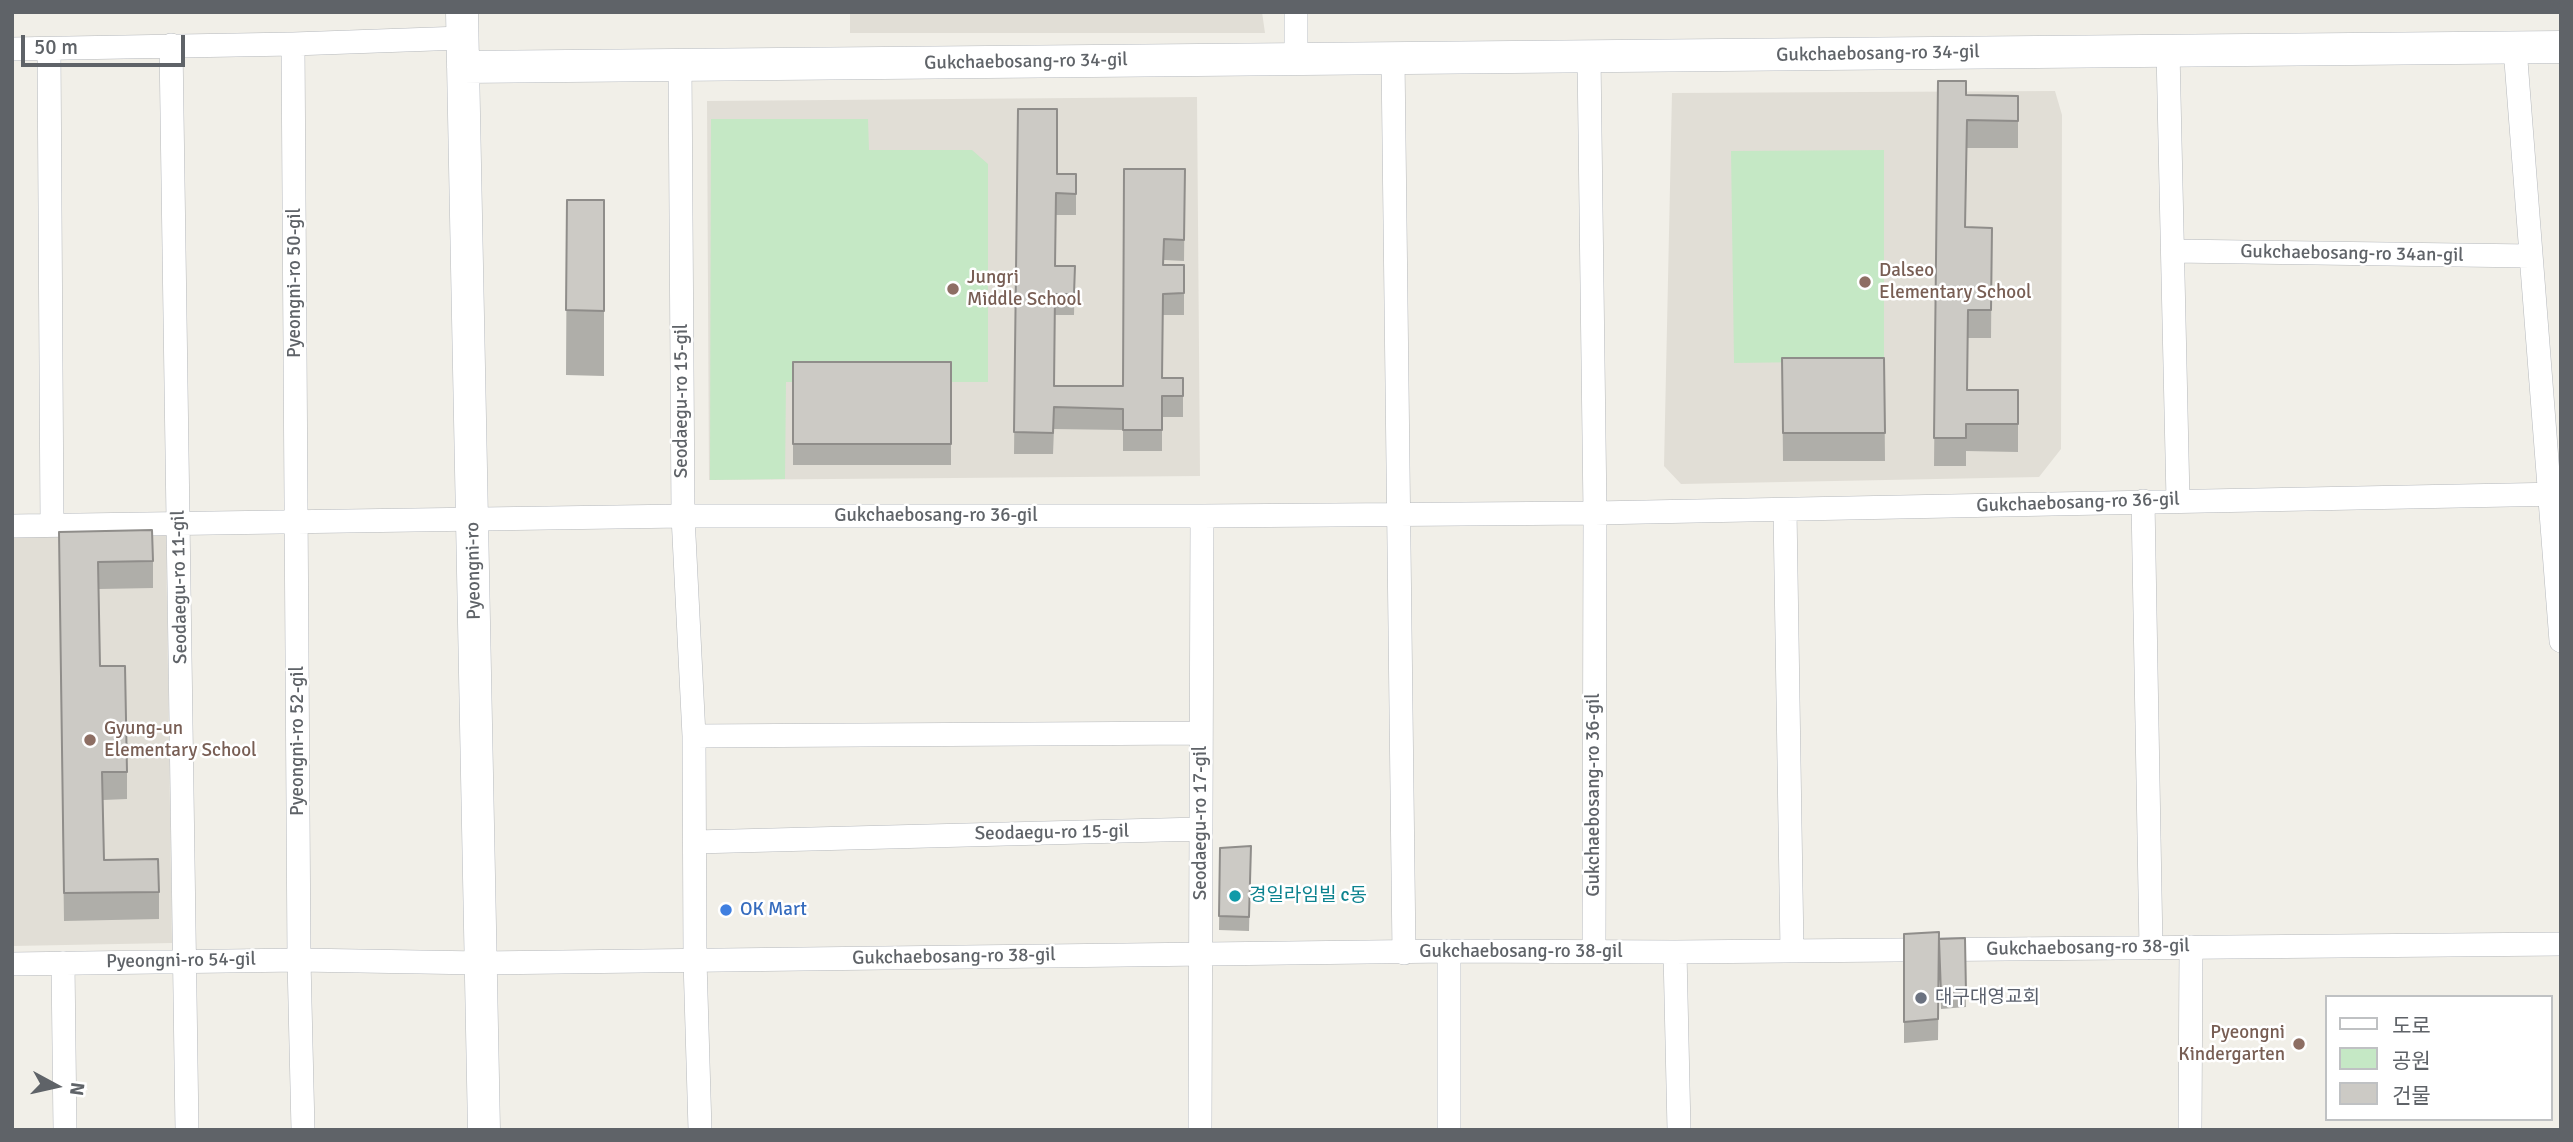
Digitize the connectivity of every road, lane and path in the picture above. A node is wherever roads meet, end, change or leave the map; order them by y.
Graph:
1 (1296, 12) edge
2 (462, 39) edge
3 (293, 44) junction
4 (171, 45) junction
5 (2561, 47) edge
6 (2515, 48) junction
7 (12, 49) edge
8 (49, 49) junction
9 (2168, 51) junction
10 (1589, 57) junction
11 (1392, 58) junction
12 (1296, 59) junction
13 (680, 65) junction
14 (2173, 251) junction
15 (2530, 256) junction
16 (2554, 494) edge
17 (2178, 500) junction
18 (2143, 501) junction
19 (1785, 510) junction
20 (1595, 513) junction
21 (1399, 515) junction
22 (683, 516) junction
23 (1202, 516) junction
24 (473, 520) junction
25 (296, 522) junction
26 (179, 524) junction
27 (52, 525) junction
28 (12, 526) edge
29 (2561, 641) edge
30 (1201, 733) junction
31 (694, 736) junction
32 (1200, 829) junction
33 (695, 842) junction
34 (2561, 944) edge
35 (2191, 947) junction
36 (2151, 948) junction
37 (1594, 950) junction
38 (1449, 951) junction
39 (1792, 951) junction
40 (1675, 952) junction
41 (1404, 953) junction
42 (1200, 954) junction
43 (299, 960) junction
44 (695, 960) junction
45 (185, 961) junction
46 (63, 963) junction
47 (481, 963) junction
48 (12, 964) edge
49 (65, 1130) edge
50 (187, 1130) edge
51 (303, 1130) edge
52 (484, 1130) edge
53 (700, 1130) edge
54 (1200, 1130) edge
55 (1449, 1130) edge
56 (1679, 1130) edge
57 (2190, 1130) edge

1 - 12 street
2 - 3 street
2 - 13 main road, Gukchaebosang-ro 34-gil
2 - 24 main road, Pyeongni-ro
3 - 4 street
3 - 25 street, Pyeongni-ro 50-gil
4 - 8 street
4 - 26 street, Seodaegu-ro 11-gil
5 - 6 main road, Gukchaebosang-ro 34-gil
6 - 9 main road, Gukchaebosang-ro 34-gil
6 - 15 street
7 - 8 street
8 - 27 street
9 - 10 main road, Gukchaebosang-ro 34-gil
9 - 14 street
10 - 11 main road, Gukchaebosang-ro 34-gil
10 - 20 street
11 - 12 main road, Gukchaebosang-ro 34-gil
11 - 21 street
12 - 13 main road, Gukchaebosang-ro 34-gil
13 - 22 street, Seodaegu-ro 15-gil
14 - 15 street, Gukchaebosang-ro 34an-gil
14 - 17 street
15 - 16 street
16 - 17 street, Gukchaebosang-ro 36-gil
16 - 29 street
17 - 18 street, Gukchaebosang-ro 36-gil
18 - 19 street, Gukchaebosang-ro 36-gil
18 - 36 street
19 - 20 street, Gukchaebosang-ro 36-gil
19 - 39 street
20 - 21 street, Gukchaebosang-ro 36-gil
20 - 37 street, Gukchaebosang-ro 36-gil
21 - 23 street, Gukchaebosang-ro 36-gil
21 - 41 street
22 - 23 street, Gukchaebosang-ro 36-gil
22 - 24 street, Gukchaebosang-ro 36-gil
22 - 31 street, Seodaegu-ro 15-gil
23 - 30 street, Seodaegu-ro 17-gil
24 - 25 street
24 - 47 main road, Pyeongni-ro
25 - 26 street
25 - 43 street, Pyeongni-ro 52-gil
26 - 27 street
26 - 45 street, Seodaegu-ro 11-gil
27 - 28 street
30 - 31 street
30 - 32 street, Seodaegu-ro 17-gil
31 - 33 street, Seodaegu-ro 15-gil
32 - 33 street, Seodaegu-ro 15-gil
32 - 42 street, Seodaegu-ro 17-gil
33 - 44 street, Seodaegu-ro 15-gil
34 - 35 street, Gukchaebosang-ro 38-gil
35 - 36 street, Gukchaebosang-ro 38-gil
35 - 57 street
36 - 39 street, Gukchaebosang-ro 38-gil
37 - 38 street, Gukchaebosang-ro 38-gil
37 - 40 street, Gukchaebosang-ro 38-gil
38 - 41 street, Gukchaebosang-ro 38-gil
38 - 55 street
39 - 40 street, Gukchaebosang-ro 38-gil
40 - 56 street
41 - 42 street, Gukchaebosang-ro 38-gil
42 - 44 street, Gukchaebosang-ro 38-gil
42 - 54 street, Seodaegu-ro 17-gil
43 - 45 street, Pyeongni-ro 54-gil
43 - 47 street, Pyeongni-ro 54-gil
43 - 51 street
44 - 47 street, Gukchaebosang-ro 38-gil
44 - 53 street, Seodaegu-ro 15-gil
45 - 46 street, Pyeongni-ro 54-gil
45 - 50 street, Seodaegu-ro 11-gil
46 - 48 street, Pyeongni-ro 54-gil
46 - 49 street
47 - 52 main road, Pyeongni-ro

